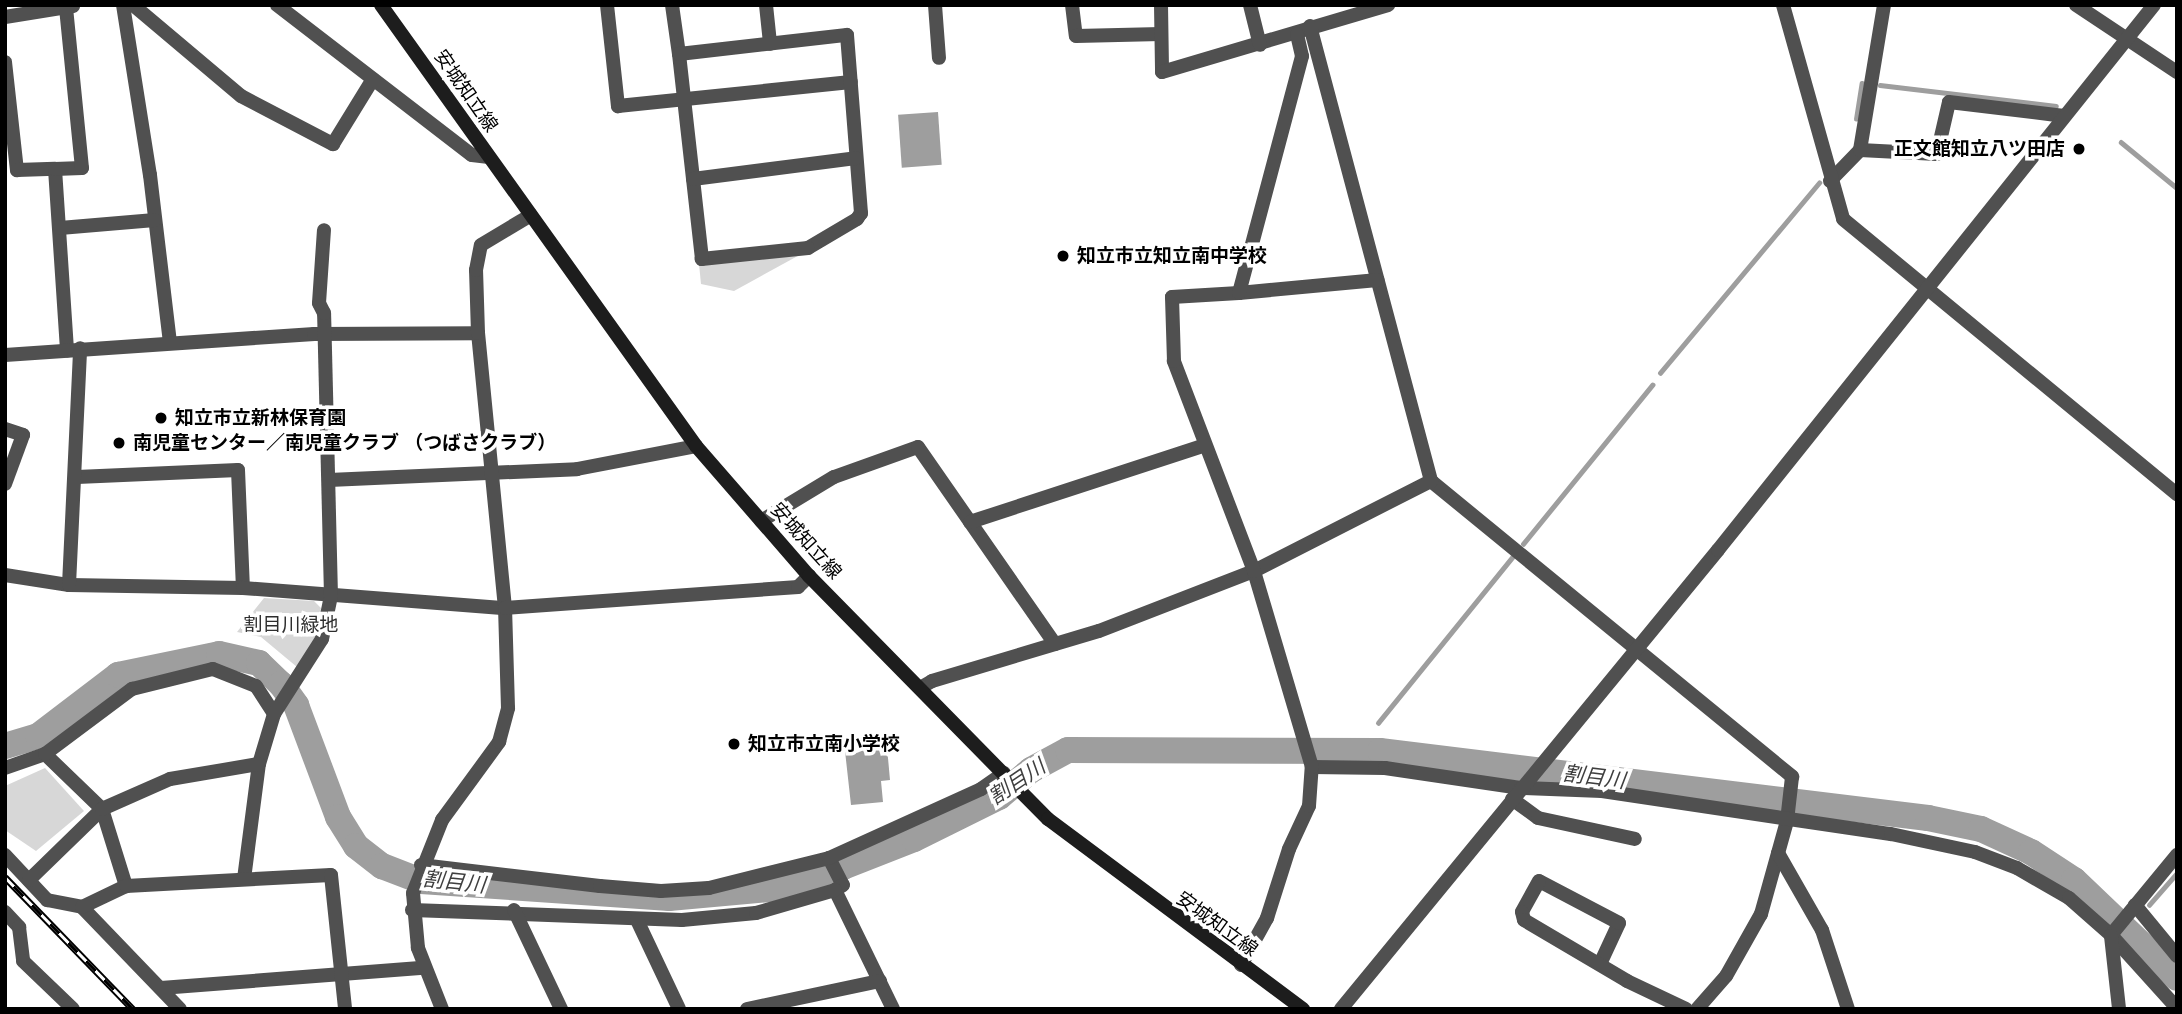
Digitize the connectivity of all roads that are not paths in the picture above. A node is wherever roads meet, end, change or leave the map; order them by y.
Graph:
1 (123, 5) edge
2 (133, 5) edge
3 (277, 5) edge
4 (382, 5) edge
5 (607, 5) edge
6 (672, 5) edge
7 (766, 5) edge
8 (935, 5) edge
9 (1072, 5) edge
10 (1161, 5) edge
11 (1250, 5) edge
12 (1388, 5) edge
13 (1783, 5) edge
14 (1884, 5) edge
15 (2076, 5) edge
16 (2154, 5) edge
17 (71, 6) edge
18 (29, 9) edge
19 (5, 17) edge
20 (1310, 26) junction
21 (1161, 34) junction
22 (1297, 35) junction
23 (2126, 39) junction
24 (770, 44) junction
25 (1260, 45) junction
26 (678, 54) junction
27 (939, 58) dead end
28 (5, 62) edge
29 (2177, 72) edge
30 (373, 79) junction
31 (851, 82) junction
32 (684, 102) junction
33 (2064, 116) junction
34 (1860, 150) junction
35 (489, 156) junction
36 (856, 158) junction
37 (55, 169) junction
38 (693, 179) junction
39 (1830, 180) junction
40 (531, 215) junction
41 (155, 220) junction
42 (60, 228) junction
43 (324, 230) dead end
44 (1377, 280) junction
45 (1926, 288) junction
46 (1239, 293) junction
47 (478, 332) junction
48 (322, 337) junction
49 (170, 343) junction
50 (73, 349) junction
51 (5, 355) edge
52 (5, 429) edge
53 (1205, 445) junction
54 (695, 446) junction
55 (491, 471) junction
56 (77, 477) junction
57 (329, 481) junction
58 (1431, 481) junction
59 (5, 484) edge
60 (2177, 494) edge
61 (761, 521) junction
62 (970, 522) junction
63 (1254, 571) junction
64 (5, 575) edge
65 (810, 576) junction
66 (69, 585) junction
67 (243, 588) junction
68 (331, 596) junction
69 (505, 608) junction
70 (1055, 644) junction
71 (1634, 646) junction
72 (920, 688) junction
73 (277, 710) junction
74 (45, 754) junction
75 (259, 764) junction
76 (1312, 767) junction
77 (5, 768) edge
78 (1004, 773) junction
79 (1516, 793) junction
80 (102, 809) junction
81 (1786, 817) junction
82 (1635, 839) dead end
83 (1778, 853) junction
84 (5, 855) edge
85 (2177, 855) edge
86 (829, 858) junction
87 (419, 868) junction
88 (244, 879) junction
89 (29, 880) junction
90 (127, 886) junction
91 (839, 887) junction
92 (2135, 905) junction
93 (82, 907) junction
94 (412, 910) junction
95 (514, 910) junction
96 (7, 916) edge
97 (637, 920) junction
98 (2110, 935) junction
99 (2177, 956) edge
100 (1600, 964) junction
101 (1241, 965) junction
102 (423, 968) junction
103 (339, 975) junction
104 (880, 981) junction
105 (161, 988) junction
106 (2177, 1008) edge
107 (73, 1009) edge
108 (180, 1009) edge
109 (345, 1009) edge
110 (442, 1009) edge
111 (561, 1009) edge
112 (679, 1009) edge
113 (747, 1009) edge
114 (893, 1009) edge
115 (1303, 1009) edge
116 (1341, 1009) edge
117 (1686, 1009) edge
118 (1697, 1009) edge
119 (1848, 1009) edge
120 (2119, 1009) edge

1 - 41 street
2 - 30 street
3 - 30 street
4 - 35 main road, 安城知立線
5 - 32 street
6 - 26 street
7 - 24 street
8 - 27 street
9 - 21 street
10 - 21 street
11 - 25 street
12 - 20 street
13 - 39 street
14 - 34 street
15 - 23 street
16 - 23 street
17 - 18 street
17 - 37 street
18 - 19 street
20 - 22 street
20 - 44 street
21 - 25 street
22 - 25 street
22 - 46 street
23 - 29 street
23 - 33 street
24 - 26 street
24 - 31 street
26 - 32 street
28 - 37 street
30 - 35 street
31 - 32 street
31 - 36 street
32 - 38 street
33 - 34 street
33 - 45 street
34 - 39 street
35 - 40 main road, 安城知立線
36 - 38 street
36 - 38 street
37 - 42 street
39 - 45 street
40 - 47 street
40 - 54 main road, 安城知立線
41 - 42 street
41 - 49 street
42 - 50 street
43 - 48 street
44 - 46 street
44 - 58 street
45 - 60 street
45 - 71 street
46 - 53 street
47 - 48 street
47 - 55 street
48 - 49 street
48 - 57 street
49 - 50 street
50 - 51 street
50 - 56 street
52 - 59 street
53 - 62 street
53 - 63 street
54 - 55 street
54 - 61 main road, 安城知立線
55 - 57 street
55 - 69 street
56 - 66 street
56 - 67 street
57 - 68 street
58 - 63 street
58 - 71 street
61 - 62 street
61 - 65 main road, 安城知立線
62 - 70 street
63 - 70 street
63 - 76 street
64 - 66 street
65 - 69 street
65 - 72 main road, 安城知立線
66 - 67 street
67 - 68 street
68 - 69 street
68 - 73 street
69 - 87 street
70 - 72 street
71 - 79 street
71 - 81 street
72 - 78 main road, 安城知立線
73 - 74 street
73 - 75 street
74 - 77 street
74 - 80 street
75 - 80 street
75 - 88 street
76 - 79 street
76 - 101 street
78 - 86 street
78 - 101 main road, 安城知立線
79 - 81 street
79 - 82 street
79 - 116 street
80 - 89 street
80 - 90 street
81 - 83 street
81 - 98 street
83 - 118 street
83 - 119 street
84 - 89 street
85 - 92 street
86 - 87 street
86 - 91 street
87 - 94 street
88 - 90 street
88 - 103 street
89 - 93 street
90 - 93 street
91 - 97 street
91 - 104 street
92 - 98 street
92 - 99 street
93 - 105 street
94 - 95 street
94 - 102 street
95 - 97 street
95 - 111 street
96 - 107 street
97 - 112 street
98 - 106 street
98 - 120 street
100 - 100 street
100 - 117 street
101 - 115 main road, 安城知立線
102 - 103 street
102 - 110 street
103 - 105 street
103 - 109 street
104 - 113 street
104 - 114 street
105 - 108 street

